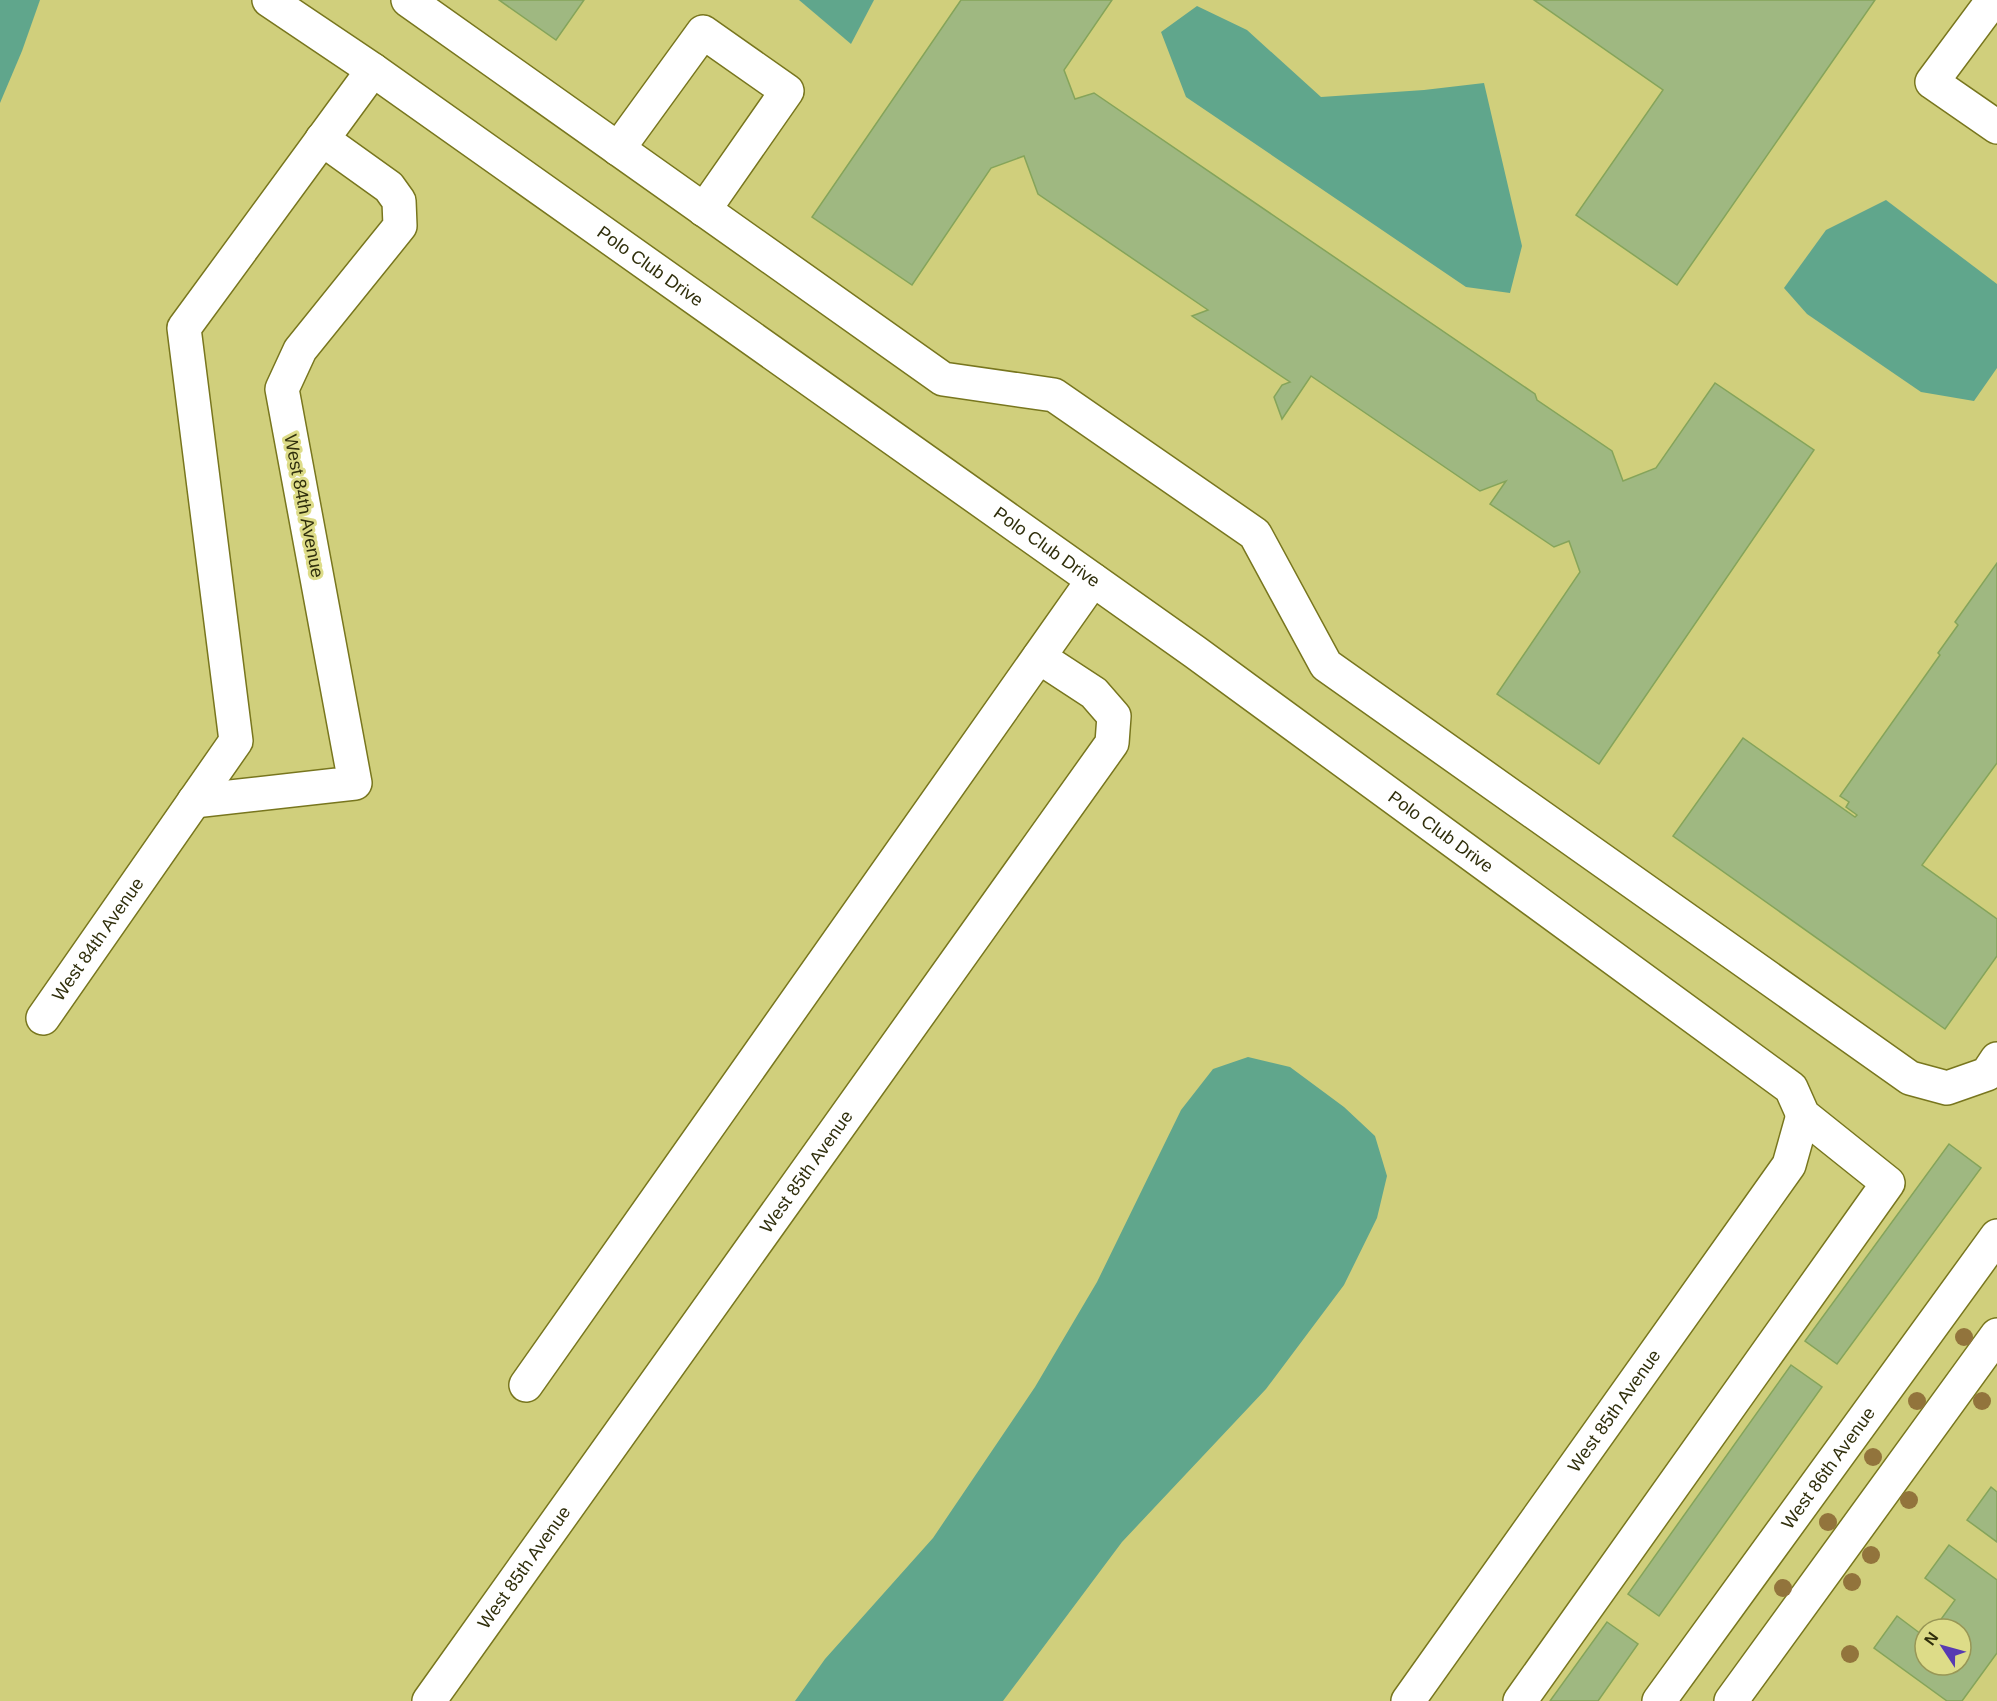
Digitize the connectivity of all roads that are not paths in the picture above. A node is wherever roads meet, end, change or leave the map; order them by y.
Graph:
1 (269, 0) edge
2 (408, 0) edge
3 (1993, 0) edge
4 (373, 70) junction
5 (1997, 127) edge
6 (322, 140) junction
7 (618, 149) junction
8 (704, 210) junction
9 (1094, 580) junction
10 (1039, 657) junction
11 (194, 801) junction
12 (43, 1018) dead end
13 (1997, 1059) edge
14 (1803, 1115) junction
15 (1997, 1236) edge
16 (1997, 1335) edge
17 (526, 1385) dead end
18 (429, 1701) edge
19 (1408, 1701) edge
20 (1520, 1701) edge
21 (1659, 1701) edge
22 (1731, 1701) edge

1 - 4 street, Polo Club Drive
2 - 7 street
3 - 5 street
4 - 6 street, West 84th Avenue
4 - 9 street, Polo Club Drive
6 - 11 street, West 84th Avenue
6 - 11 street, West 84th Avenue
7 - 8 street
7 - 8 street
8 - 13 street
9 - 10 street
9 - 14 street, Polo Club Drive
10 - 17 street
10 - 18 street, West 85th Avenue
11 - 12 street, West 84th Avenue
14 - 19 street, West 85th Avenue
14 - 20 street
15 - 21 street, West 86th Avenue
16 - 22 street

